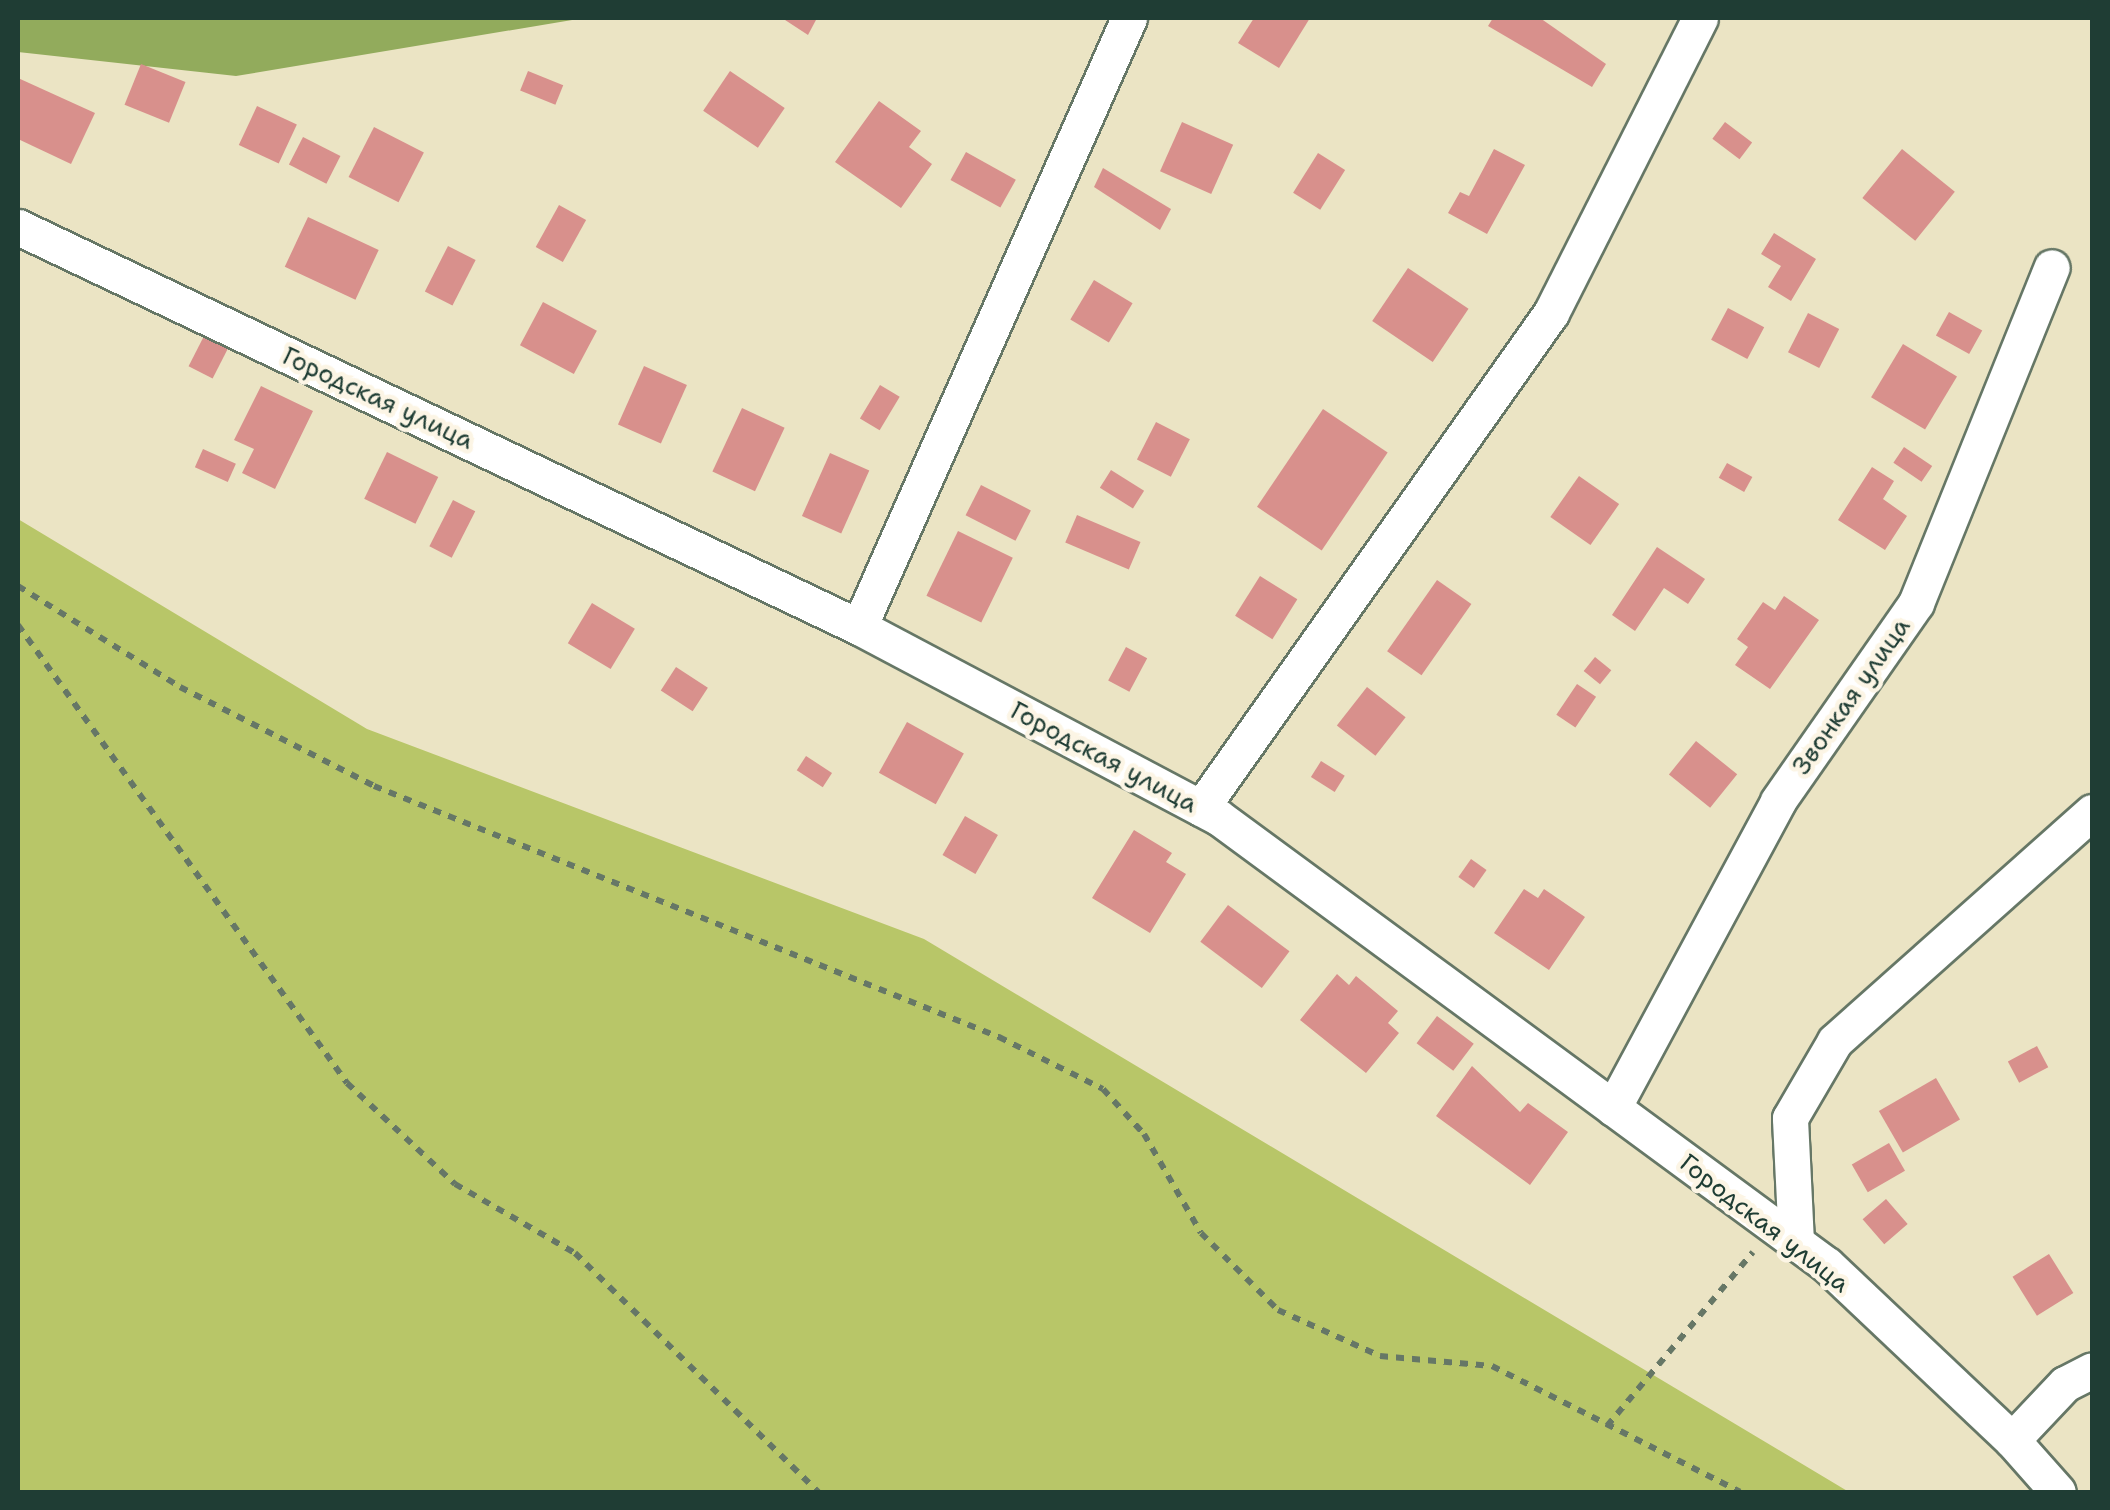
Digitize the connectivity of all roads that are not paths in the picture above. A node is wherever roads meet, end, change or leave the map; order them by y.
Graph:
1 (1129, 18) edge
2 (1700, 18) edge
3 (18, 227) edge
4 (2052, 267) dead end
5 (859, 627) junction
6 (1201, 808) junction
7 (2092, 812) edge
8 (1613, 1108) junction
9 (1796, 1242) junction
10 (2092, 1370) edge
11 (2012, 1440) junction
12 (2058, 1492) edge

1 - 5 street
2 - 6 street
3 - 5 street, Городская улица
4 - 8 street, Звонкая улица
5 - 6 street, Городская улица
6 - 8 street, Городская улица
7 - 9 street
8 - 9 street, Городская улица
9 - 11 street, Городская улица
10 - 11 street
11 - 12 street, Городская улица

